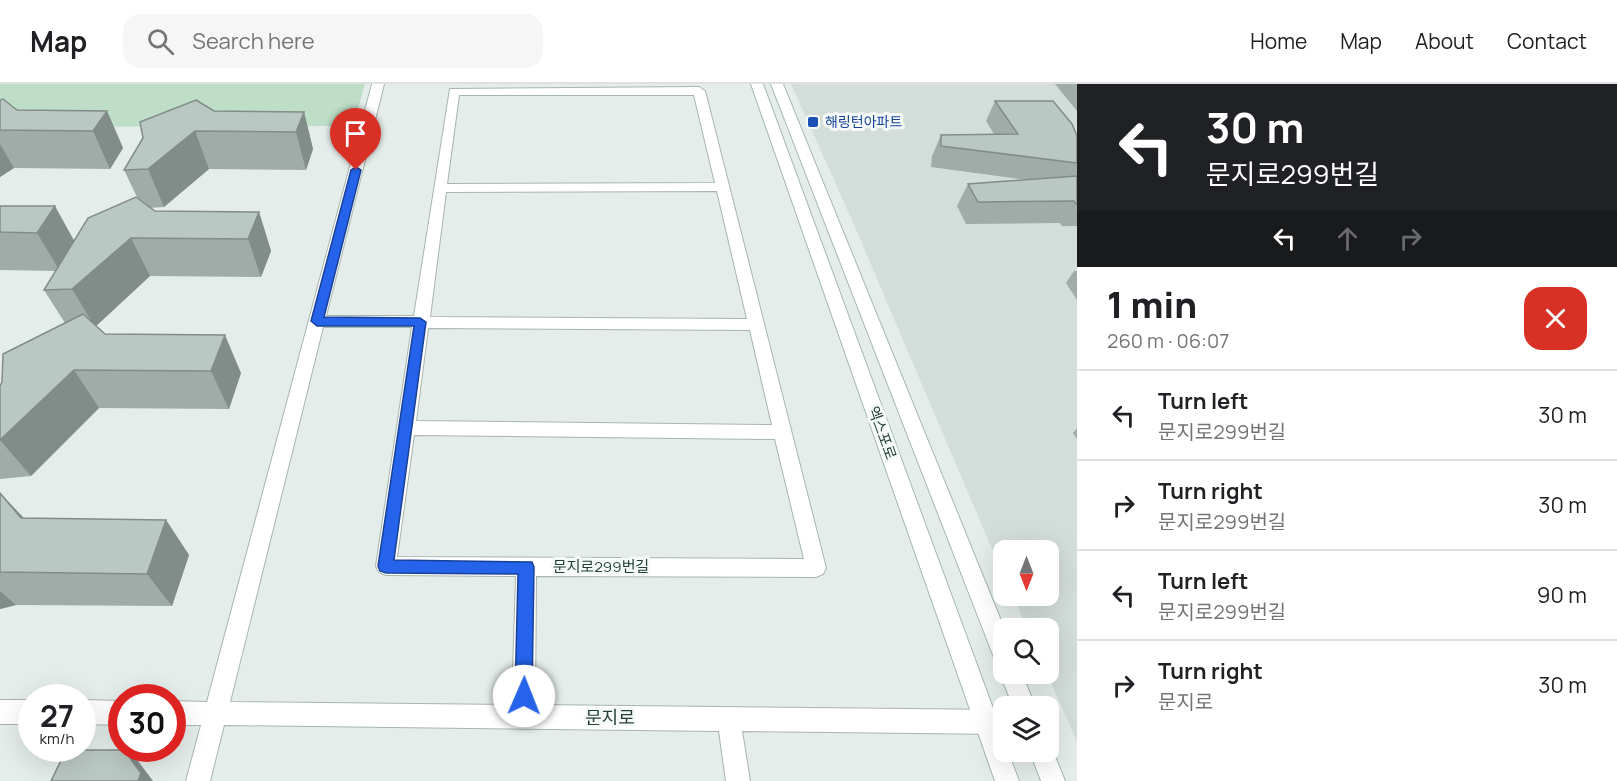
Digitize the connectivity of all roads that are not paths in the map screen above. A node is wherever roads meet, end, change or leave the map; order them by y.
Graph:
1 (378, 84) edge
2 (757, 84) edge
3 (777, 84) edge
4 (723, 187) junction
5 (440, 188) junction
6 (317, 321) junction
7 (420, 322) junction
8 (756, 325) junction
9 (405, 428) junction
10 (782, 432) junction
11 (526, 567) junction
12 (993, 627) edge
13 (0, 712) edge
14 (18, 712) edge
15 (186, 713) edge
16 (216, 713) junction
17 (524, 718) junction
18 (993, 718) edge
19 (729, 719) junction
20 (993, 721) edge
21 (1003, 762) edge
22 (1046, 762) edge
23 (198, 781) edge
24 (738, 781) edge
25 (1007, 781) edge
26 (1053, 781) edge

1 - 6 street
2 - 18 street, 엑스포로
3 - 12 street, 엑스포로
4 - 5 street
4 - 5 street, 문지로299번길
4 - 8 street, 문지로299번길
5 - 7 street, 문지로299번길
6 - 7 street
6 - 16 street
7 - 8 street
7 - 9 street, 문지로299번길
8 - 10 street, 문지로299번길
9 - 10 street
9 - 11 street, 문지로299번길
10 - 11 street, 문지로299번길
11 - 17 street
13 - 14 street
15 - 16 street, 문지로
16 - 17 street, 문지로
16 - 23 street
17 - 19 street, 문지로
19 - 20 street, 문지로
19 - 24 street
21 - 25 street, 엑스포로
22 - 26 street

